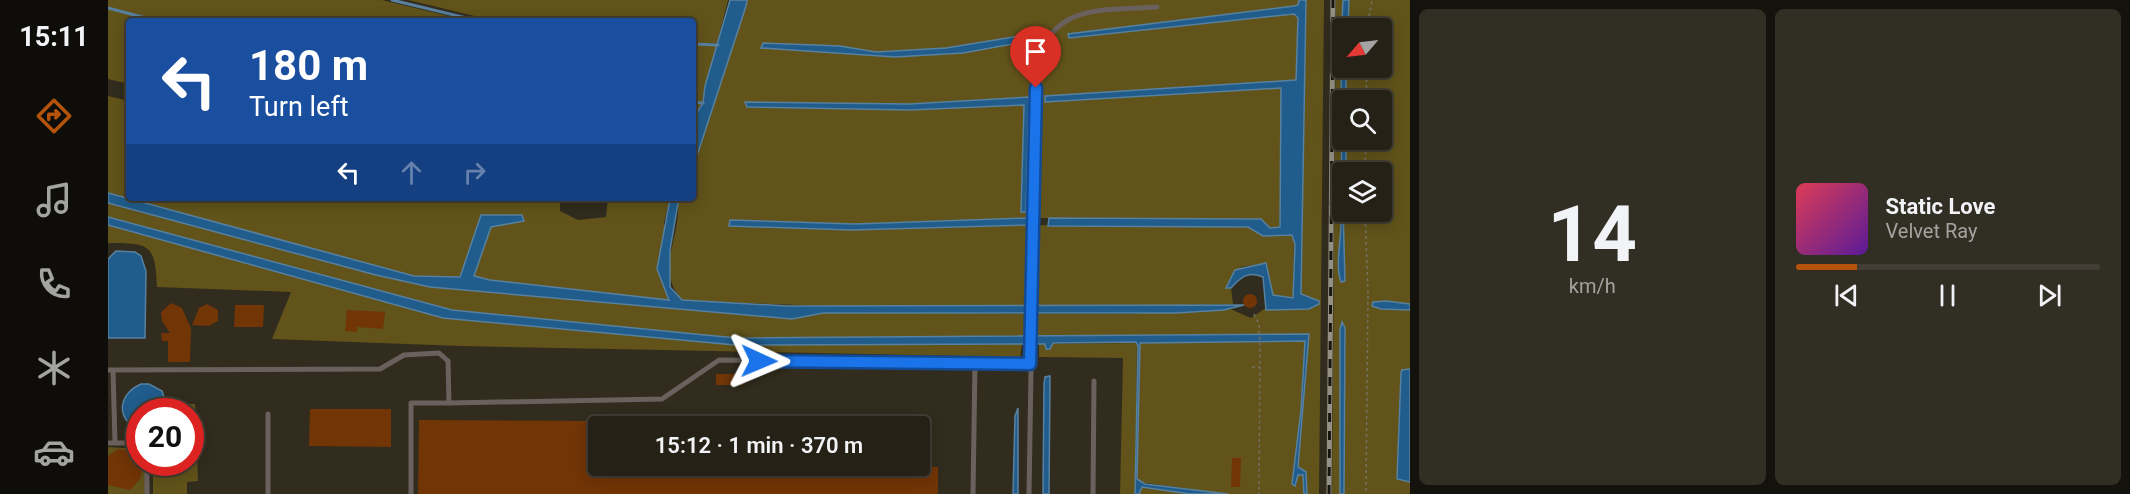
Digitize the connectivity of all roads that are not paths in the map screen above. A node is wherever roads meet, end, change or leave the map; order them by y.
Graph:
1 (1157, 7) dead end
2 (975, 363) junction
3 (1030, 364) junction
4 (110, 370) edge
5 (1094, 381) dead end
6 (449, 403) junction
7 (268, 414) dead end
8 (111, 443) edge
9 (126, 444) edge
10 (147, 476) edge
11 (147, 494) edge
12 (268, 494) edge
13 (411, 494) edge
14 (974, 494) edge
15 (1029, 494) edge
16 (1093, 494) edge

1 - 3 lane
2 - 3 lane
2 - 6 lane
2 - 14 lane
3 - 15 lane
4 - 6 lane
4 - 8 lane
5 - 16 lane
6 - 13 lane
7 - 12 lane
8 - 9 lane
10 - 11 lane

